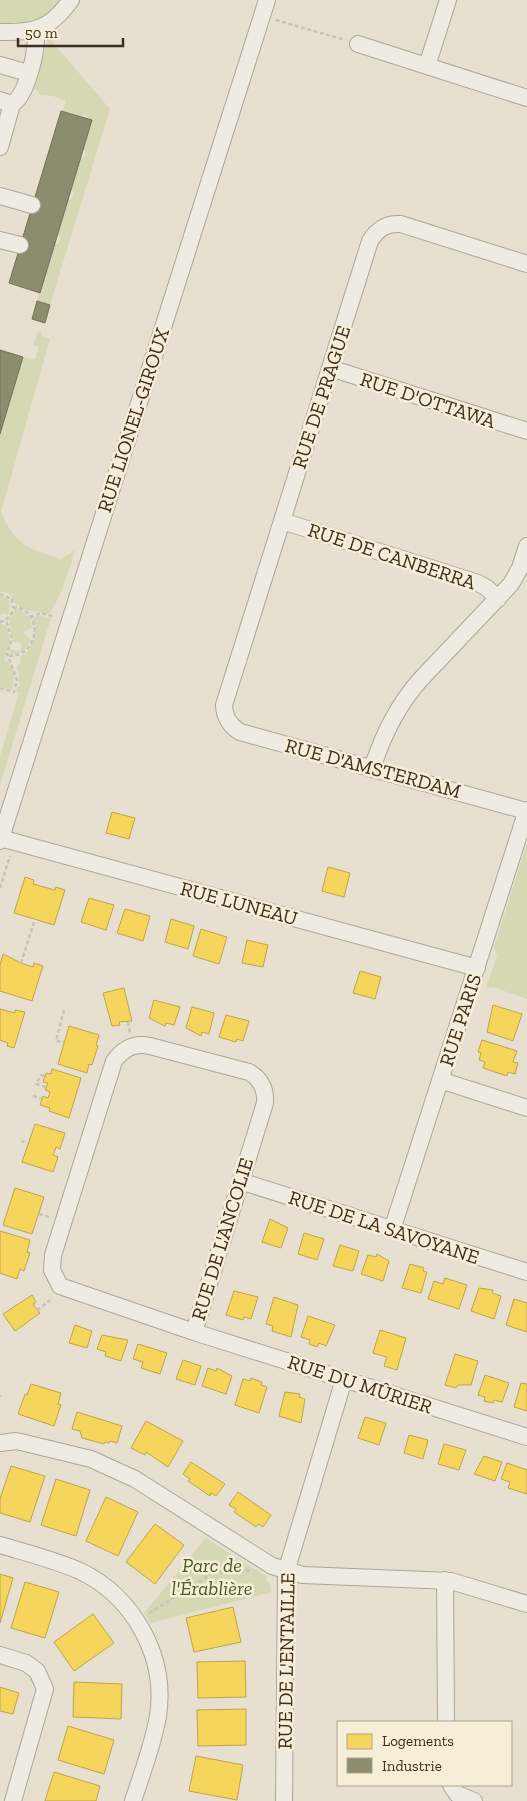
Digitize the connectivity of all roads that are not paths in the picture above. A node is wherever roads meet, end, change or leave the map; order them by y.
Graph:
1 (71, 0) edge
2 (267, 0) edge
3 (448, 0) edge
4 (35, 30) junction
5 (0, 32) edge
6 (358, 44) road end
7 (0, 65) edge
8 (427, 66) junction
9 (28, 73) junction
10 (527, 98) edge
11 (6, 102) edge
12 (0, 147) edge
13 (0, 196) edge
14 (32, 205) dead end
15 (0, 240) edge
16 (20, 245) dead end
17 (527, 264) edge
18 (330, 368) junction
19 (527, 432) edge
20 (282, 521) junction
21 (527, 546) edge
22 (498, 599) junction
23 (226, 717) joint
24 (372, 769) junction
25 (527, 810) edge
26 (3, 842) edge
27 (477, 968) junction
28 (440, 1080) junction
29 (527, 1108) edge
30 (240, 1181) junction
31 (392, 1230) junction
32 (527, 1272) edge
33 (194, 1332) junction
34 (344, 1379) junction
35 (527, 1437) edge
36 (1, 1443) edge
37 (0, 1545) edge
38 (286, 1572) junction
39 (445, 1580) junction
40 (527, 1604) edge
41 (0, 1655) edge
42 (446, 1721) edge
43 (451, 1786) edge
44 (13, 1801) edge
45 (133, 1801) edge
46 (284, 1801) edge
47 (474, 1801) edge

1 - 4 street
2 - 26 street, RUE LIONEL-GIROUX
3 - 8 street
4 - 5 street
4 - 9 street
6 - 8 street
7 - 9 street
8 - 10 street
9 - 11 street
11 - 12 street
13 - 14 street
15 - 16 street
17 - 18 street, RUE DE PRAGUE
18 - 19 street, RUE D'OTTAWA
18 - 20 street, RUE DE PRAGUE
20 - 22 street, RUE DE CANBERRA
20 - 23 street, RUE DE PRAGUE
21 - 22 street
22 - 24 street
23 - 24 street, RUE D'AMSTERDAM
24 - 25 street, RUE D'AMSTERDAM
25 - 27 street, RUE PARIS
26 - 27 street, RUE LUNEAU
27 - 28 street, RUE PARIS
28 - 29 street
28 - 31 street, RUE PARIS
30 - 31 street, RUE DE LA SAVOYANE
30 - 33 street, RUE DE L'ANCOLIE
30 - 33 street, RUE DE L'ANCOLIE
31 - 32 street, RUE DE LA SAVOYANE
33 - 34 street, RUE DU MÛRIER
34 - 35 street, RUE DU MÛRIER
34 - 38 street, RUE DE L'ENTAILLE
36 - 38 street
37 - 45 street
38 - 39 street
38 - 46 street, RUE DE L'ENTAILLE
39 - 40 street
39 - 42 street
41 - 44 street
43 - 47 street

